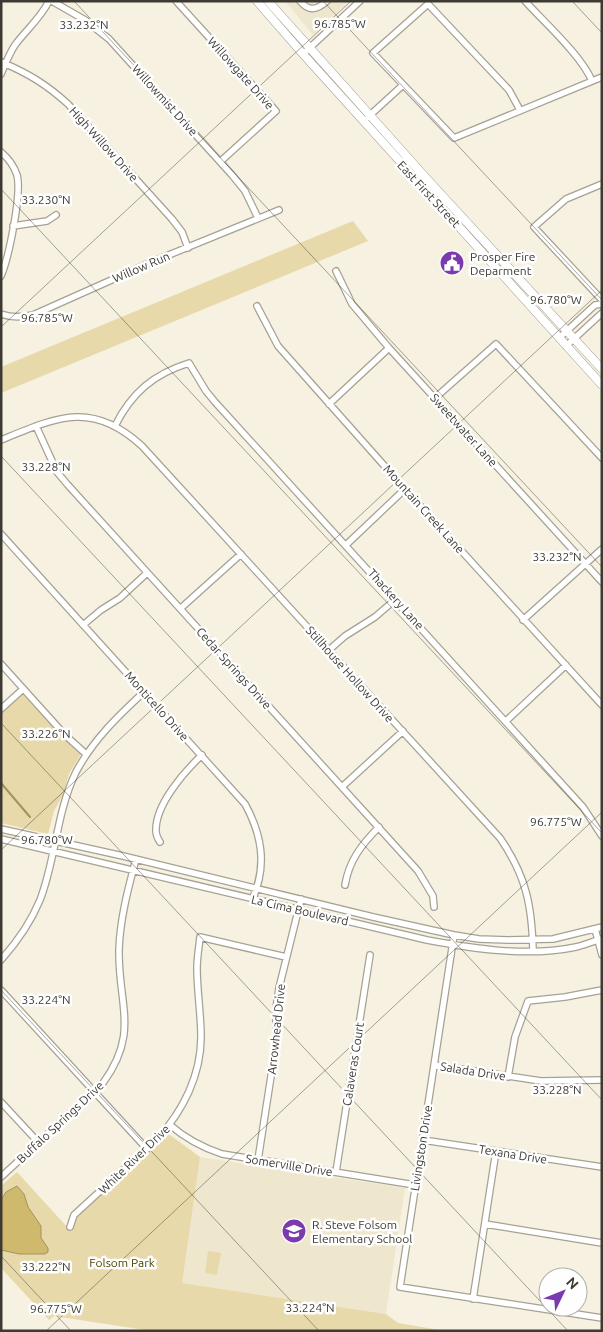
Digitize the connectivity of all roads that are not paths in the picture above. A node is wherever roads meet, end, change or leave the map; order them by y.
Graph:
1 (50, 1) edge
2 (176, 1) edge
3 (257, 1) edge
4 (268, 1) edge
5 (300, 1) edge
6 (327, 1) edge
7 (360, 1) edge
8 (525, 1) edge
9 (310, 48) junction
10 (303, 54) junction
11 (3, 63) edge
12 (1, 74) edge
13 (602, 76) edge
14 (592, 81) junction
15 (403, 85) junction
16 (520, 110) junction
17 (370, 115) junction
18 (363, 121) junction
19 (1, 152) edge
20 (221, 161) junction
21 (426, 178) junction
22 (420, 184) junction
23 (602, 184) edge
24 (280, 210) dead end
25 (56, 216) dead end
26 (258, 218) junction
27 (13, 226) junction
28 (473, 228) junction
29 (467, 234) junction
30 (188, 248) junction
31 (498, 255) junction
32 (491, 262) junction
33 (336, 272) dead end
34 (1, 276) edge
35 (602, 302) edge
36 (257, 306) dead end
37 (602, 313) edge
38 (1, 314) edge
39 (567, 330) junction
40 (559, 338) junction
41 (574, 339) junction
42 (566, 346) junction
43 (389, 348) junction
44 (602, 369) edge
45 (602, 385) edge
46 (436, 398) junction
47 (329, 404) junction
48 (36, 426) junction
49 (115, 426) junction
50 (1, 440) edge
51 (602, 458) edge
52 (405, 489) junction
53 (1, 534) edge
54 (346, 545) junction
55 (602, 548) edge
56 (241, 554) junction
57 (585, 564) junction
58 (148, 573) junction
59 (602, 582) edge
60 (396, 600) junction
61 (181, 608) junction
62 (523, 620) junction
63 (84, 625) junction
64 (329, 650) junction
65 (1, 664) edge
66 (566, 665) junction
67 (23, 689) junction
68 (144, 692) junction
69 (602, 705) edge
70 (1, 708) edge
71 (506, 720) junction
72 (403, 731) junction
73 (86, 754) junction
74 (202, 756) junction
75 (342, 786) junction
76 (379, 828) junction
77 (1, 829) edge
78 (602, 836) edge
79 (1, 839) edge
80 (54, 840) junction
81 (160, 842) dead end
82 (53, 851) junction
83 (136, 859) junction
84 (133, 870) junction
85 (345, 885) dead end
86 (257, 889) junction
87 (253, 898) junction
88 (301, 899) junction
89 (434, 907) dead end
90 (298, 909) junction
91 (602, 927) edge
92 (595, 929) junction
93 (454, 935) junction
94 (533, 939) junction
95 (600, 939) edge
96 (453, 945) junction
97 (533, 951) junction
98 (370, 955) dead end
99 (602, 955) edge
100 (286, 957) junction
101 (1, 960) edge
102 (1, 990) edge
103 (602, 990) edge
104 (434, 1066) junction
105 (508, 1077) junction
106 (602, 1080) edge
107 (94, 1092) junction
108 (1, 1102) edge
109 (170, 1125) junction
110 (423, 1140) junction
111 (39, 1142) junction
112 (147, 1149) junction
113 (496, 1151) junction
114 (258, 1160) junction
115 (602, 1167) edge
116 (336, 1172) junction
117 (1, 1177) edge
118 (415, 1185) junction
119 (485, 1224) junction
120 (70, 1227) dead end
121 (602, 1243) edge
122 (473, 1299) junction
123 (602, 1318) edge

1 - 11 street
1 - 20 street, Willowmist Drive
2 - 20 street, Willowgate Drive
3 - 10 main road, East First Street
4 - 9 main road, East First Street
5 - 6 street
7 - 9 street
8 - 14 street
9 - 10 street
9 - 17 main road, East First Street
10 - 18 main road, East First Street
11 - 12 street
11 - 30 street, High Willow Drive
13 - 14 street
14 - 16 street
15 - 16 street
15 - 16 street
15 - 17 street
17 - 18 street
17 - 21 main road, East First Street
18 - 22 main road, East First Street
19 - 27 street
20 - 26 street, Willowmist Drive
21 - 22 main road
21 - 28 main road, East First Street
22 - 29 main road, East First Street
23 - 35 street
24 - 26 street, Willow Run
25 - 27 street
26 - 30 street, Willow Run
27 - 34 street
28 - 29 main road
28 - 31 main road, East First Street
29 - 32 main road, East First Street
30 - 38 street, Willow Run
31 - 32 main road
31 - 39 main road, East First Street
32 - 40 main road, East First Street
33 - 43 street, Sweetwater Lane
35 - 39 street
36 - 47 street, Mountain Creek Lane
37 - 41 street
39 - 40 street
39 - 41 main road, East First Street
40 - 42 main road, East First Street
41 - 42 street
41 - 44 main road, East First Street
42 - 45 main road, East First Street
43 - 46 street, Sweetwater Lane
43 - 47 street
46 - 51 street
46 - 57 street, Sweetwater Lane
47 - 52 street, Mountain Creek Lane
48 - 49 street, Stillhouse Hollow Drive
48 - 50 street, Stillhouse Hollow Drive
48 - 58 street, Cedar Springs Drive
49 - 54 street, Thackery Lane
49 - 56 street, Stillhouse Hollow Drive
52 - 54 street
52 - 62 street, Mountain Creek Lane
53 - 63 street, Monticello Drive
54 - 60 street, Thackery Lane
55 - 57 street
56 - 61 street
56 - 64 street, Stillhouse Hollow Drive
57 - 59 street, Sweetwater Lane
57 - 62 street
58 - 61 street, Cedar Springs Drive
58 - 63 street
60 - 64 street
60 - 71 street, Thackery Lane
61 - 75 street, Cedar Springs Drive
62 - 66 street, Mountain Creek Lane
63 - 68 street, Monticello Drive
64 - 72 street, Stillhouse Hollow Drive
65 - 67 street
66 - 69 street, Mountain Creek Lane
66 - 71 street
67 - 70 street
67 - 73 street
68 - 73 street
68 - 74 street, Monticello Drive
71 - 78 street, Thackery Lane
72 - 75 street
72 - 94 street, Stillhouse Hollow Drive
73 - 80 street
74 - 81 street
74 - 86 street, Monticello Drive
75 - 76 street, Cedar Springs Drive
76 - 85 street
76 - 89 street, Cedar Springs Drive
77 - 80 street, La Cima Boulevard
79 - 82 street, La Cima Boulevard
80 - 82 street
80 - 83 street, La Cima Boulevard
82 - 84 street, La Cima Boulevard
82 - 101 street
83 - 84 street, Buffalo Springs Drive
83 - 86 street, La Cima Boulevard
84 - 87 street, La Cima Boulevard
84 - 107 street, Buffalo Springs Drive
86 - 87 street, Monticello Drive
86 - 88 street, La Cima Boulevard
87 - 90 street, La Cima Boulevard
88 - 90 street, Arrowhead Drive
88 - 93 street, La Cima Boulevard
90 - 96 street, La Cima Boulevard
90 - 100 street, Arrowhead Drive
91 - 92 street, La Cima Boulevard
92 - 94 street, La Cima Boulevard
92 - 95 street
93 - 94 street, La Cima Boulevard
93 - 96 street, Livingston Drive
94 - 97 street, Stillhouse Hollow Drive
95 - 97 street, La Cima Boulevard
95 - 99 street
96 - 97 street, La Cima Boulevard
96 - 104 street, Livingston Drive
98 - 116 street, Calaveras Court
100 - 109 street, White River Drive
100 - 114 street, Arrowhead Drive
102 - 107 street
103 - 105 street
104 - 105 street, Salada Drive
104 - 110 street, Livingston Drive
105 - 106 street, Salada Drive
107 - 111 street, Buffalo Springs Drive
107 - 112 street
108 - 111 street
109 - 112 street, White River Drive
109 - 114 street, Somerville Drive
110 - 113 street, Texana Drive
110 - 118 street, Livingston Drive
111 - 117 street, Buffalo Springs Drive
112 - 120 street, White River Drive
113 - 115 street, Texana Drive
113 - 119 street
114 - 116 street, Somerville Drive
116 - 118 street, Somerville Drive
118 - 122 street, Livingston Drive
119 - 121 street
119 - 122 street
122 - 123 street

